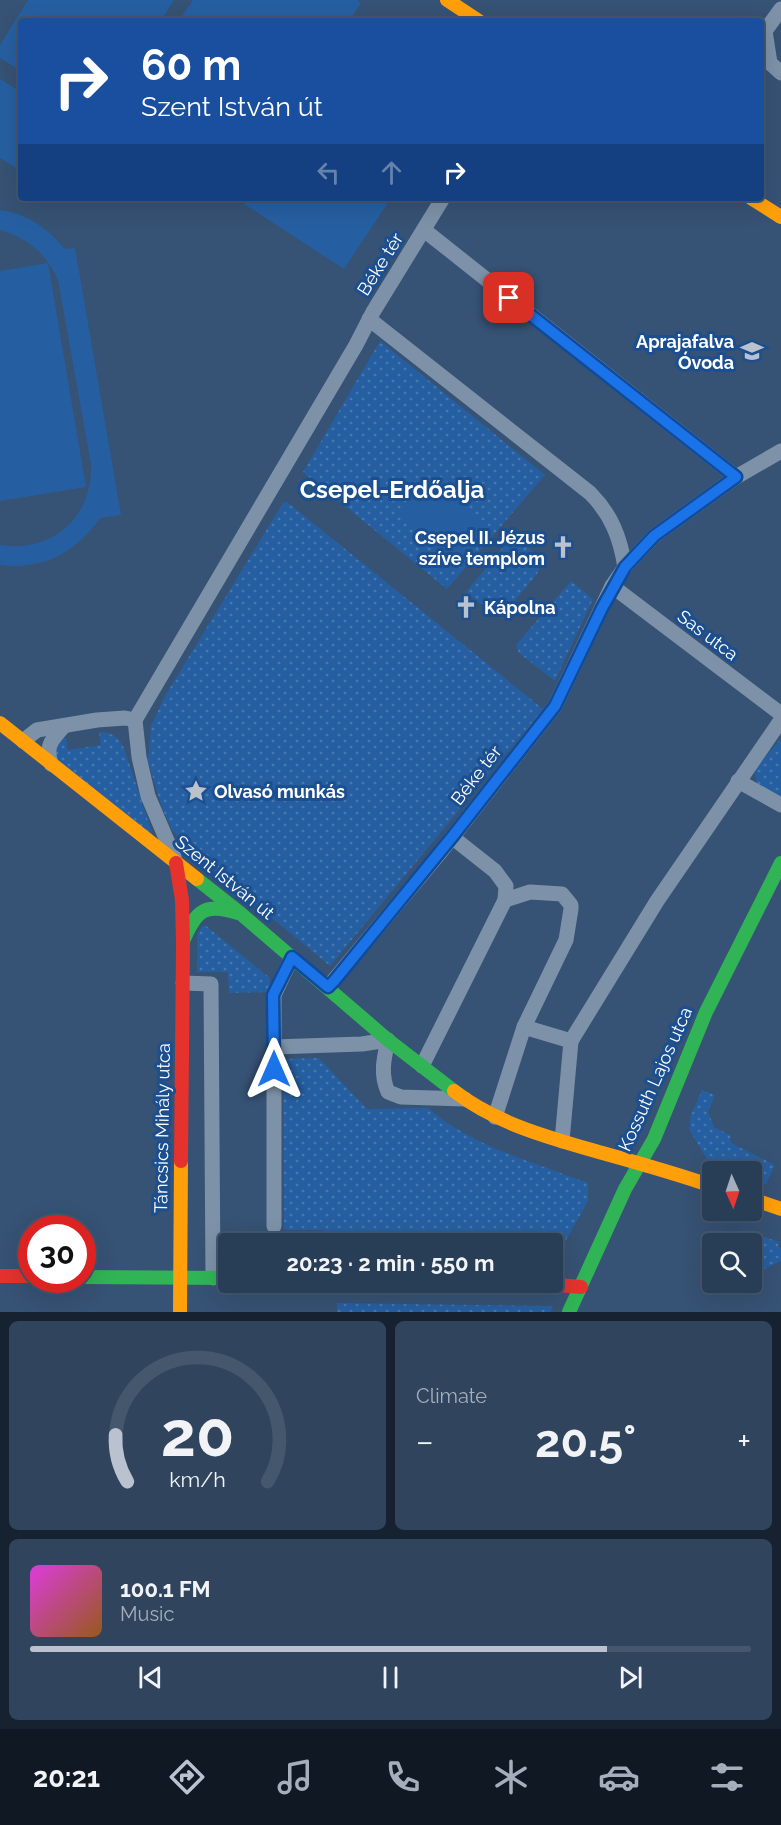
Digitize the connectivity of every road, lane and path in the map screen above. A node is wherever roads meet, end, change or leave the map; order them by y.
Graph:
1 (447, 0) edge
2 (781, 9) edge
3 (474, 18) edge
4 (781, 74) edge
5 (441, 201) edge
6 (756, 201) edge
7 (781, 217) edge
8 (424, 230) junction
9 (369, 319) junction
10 (781, 451) edge
11 (736, 477) junction
12 (625, 567) junction
13 (612, 586) junction
14 (781, 714) edge
15 (135, 720) junction
16 (781, 720) edge
17 (0, 723) edge
18 (64, 726) junction
19 (23, 741) junction
20 (51, 765) junction
21 (738, 781) junction
22 (781, 805) edge
23 (452, 837) junction
24 (176, 863) junction
25 (781, 863) edge
26 (505, 900) junction
27 (240, 913) junction
28 (183, 944) junction
29 (292, 957) junction
30 (183, 984) junction
31 (328, 987) junction
32 (524, 1027) junction
33 (388, 1040) junction
34 (571, 1041) junction
35 (274, 1047) junction
36 (422, 1066) junction
37 (465, 1099) junction
38 (495, 1117) junction
39 (562, 1141) junction
40 (639, 1163) junction
41 (702, 1183) edge
42 (762, 1202) edge
43 (781, 1209) edge
44 (274, 1226) dead end
45 (219, 1233) edge
46 (0, 1276) edge
47 (18, 1276) edge
48 (96, 1277) edge
49 (180, 1277) junction
50 (218, 1278) edge
51 (563, 1285) edge
52 (581, 1287) junction
53 (180, 1312) edge
54 (570, 1312) edge

1 - 3 street
2 - 4 street
5 - 8 street, Béke tér
6 - 7 street
8 - 9 street, Béke tér
8 - 11 street, Béke tér
9 - 12 street, Béke tér
9 - 15 street, Béke tér
10 - 11 street, Béke tér
11 - 12 street, Béke tér
12 - 13 street, Béke tér
13 - 14 street, Sas utca
13 - 23 street, Béke tér
15 - 18 street
15 - 24 street
16 - 21 street
17 - 19 street, Szent István út
18 - 19 street
18 - 20 street
19 - 20 street, Szent István út
20 - 24 street, Szent István út
21 - 22 street
21 - 34 street
23 - 26 street
23 - 31 street, Béke tér
24 - 27 street, Szent István út
24 - 28 street, Táncsics Mihály utca
25 - 40 street, Kossuth Lajos utca
26 - 32 street
26 - 36 street
27 - 28 street, Táncsics Mihály utca
27 - 29 street, Szent István út
28 - 30 street, Táncsics Mihály utca
29 - 31 street, Szent István út
29 - 35 street
30 - 45 street
30 - 49 street, Táncsics Mihály utca
31 - 33 street, Szent István út
32 - 34 street
32 - 38 street
33 - 35 street
33 - 36 street, Szent István út
33 - 37 street
34 - 39 street
35 - 44 street
36 - 37 street, Szent István út
37 - 38 street, Szent István út
38 - 39 street, Szent István út
39 - 40 street, Szent István út
40 - 41 street, Szent István út
40 - 52 street, Kossuth Lajos utca
42 - 43 street
46 - 47 street
48 - 49 street
49 - 50 street
49 - 53 street, Táncsics Mihály utca
51 - 52 street
52 - 54 street, Kossuth Lajos utca

